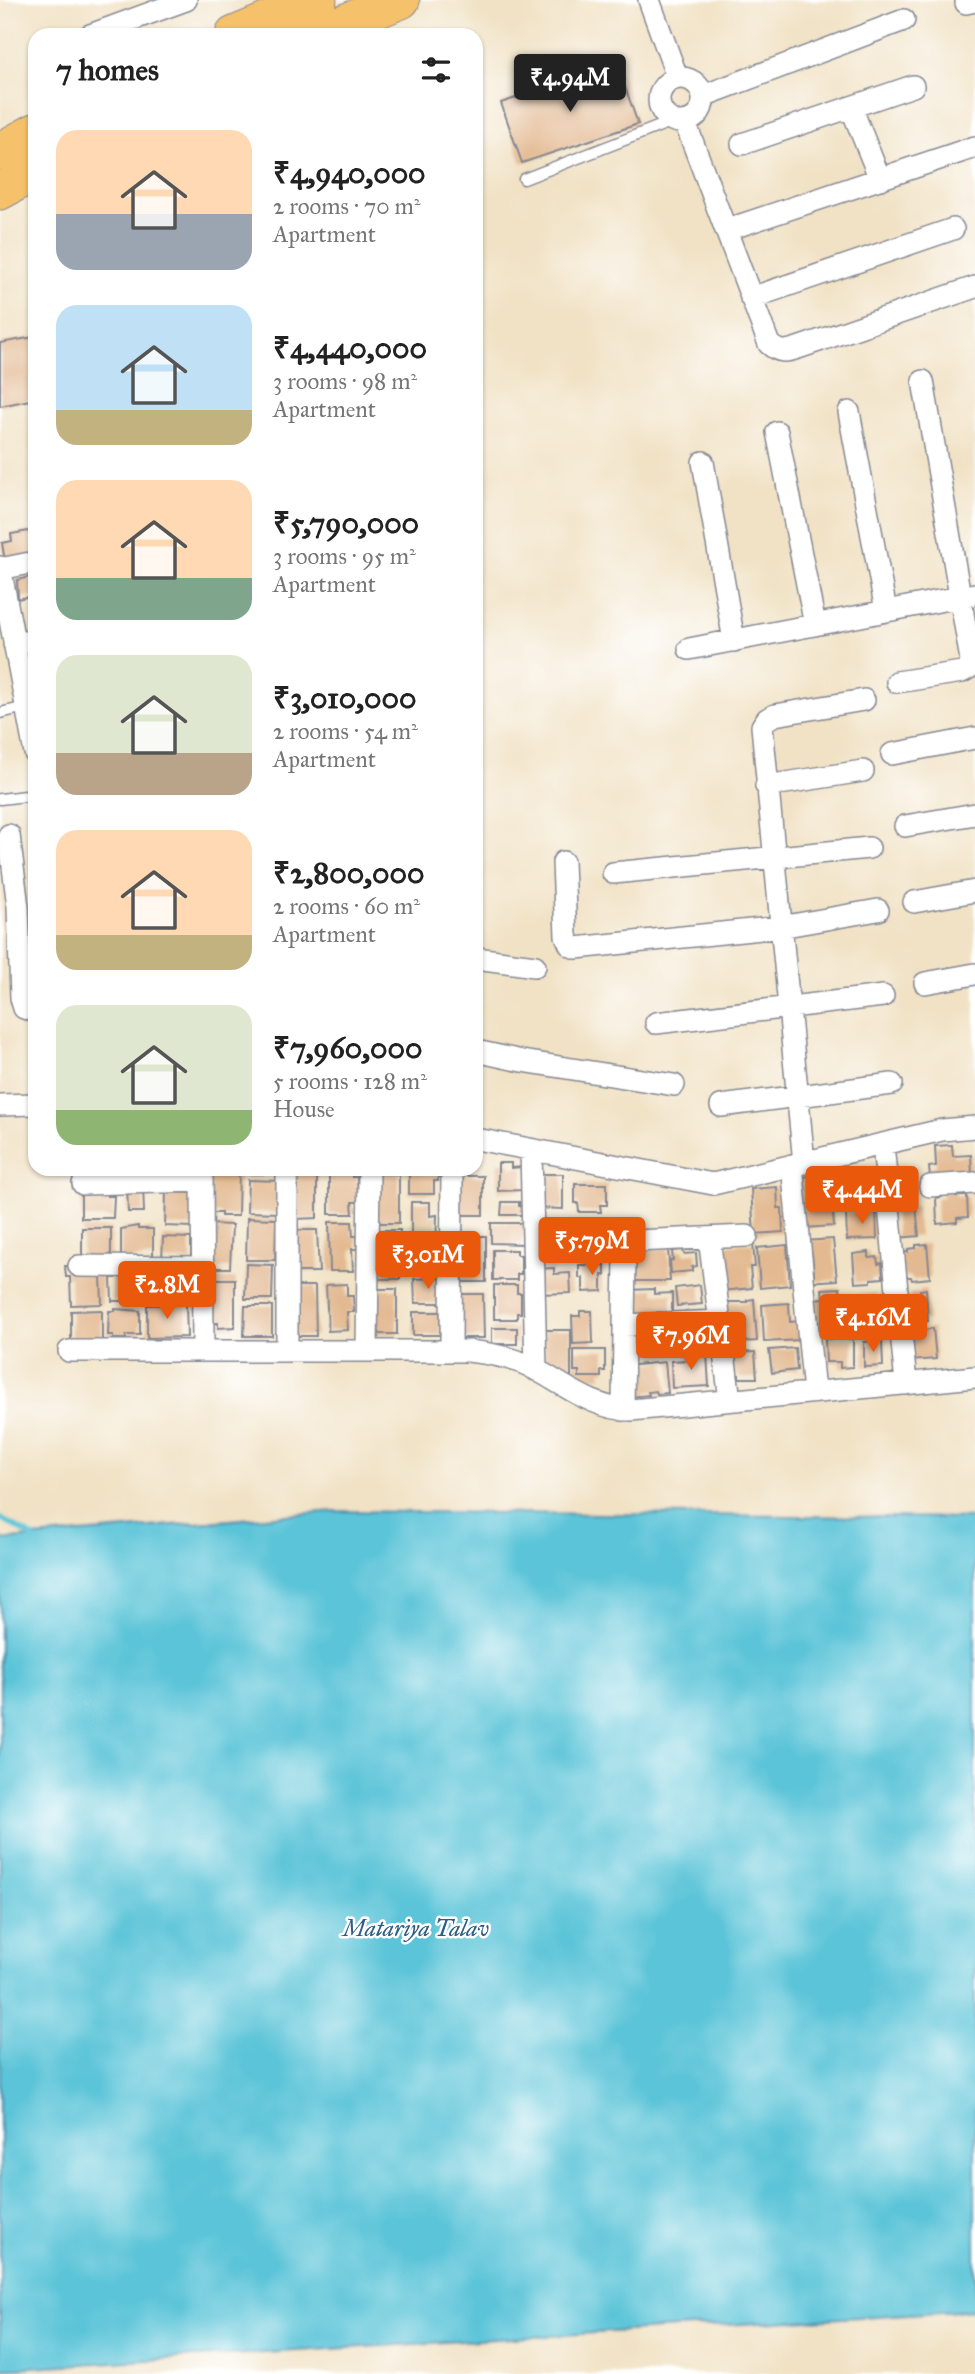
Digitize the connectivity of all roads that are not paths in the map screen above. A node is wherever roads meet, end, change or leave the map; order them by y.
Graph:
1 (186, 0) edge
2 (318, 0) edge
3 (401, 0) edge
4 (649, 0) edge
5 (904, 20) dead end
6 (109, 28) edge
7 (251, 28) edge
8 (331, 28) edge
9 (677, 77) junction
10 (913, 86) dead end
11 (703, 96) junction
12 (850, 107) junction
13 (679, 121) junction
14 (28, 136) edge
15 (741, 144) dead end
16 (975, 147) edge
17 (0, 151) edge
18 (28, 176) edge
19 (524, 179) dead end
20 (880, 179) junction
21 (0, 191) edge
22 (953, 229) dead end
23 (726, 230) junction
24 (975, 287) edge
25 (751, 298) junction
26 (923, 381) dead end
27 (849, 412) dead end
28 (777, 432) dead end
29 (703, 462) dead end
30 (28, 563) edge
31 (0, 568) edge
32 (967, 596) edge
33 (886, 611) junction
34 (815, 625) junction
35 (734, 641) junction
36 (25, 642) edge
37 (689, 649) dead end
38 (28, 673) edge
39 (897, 682) dead end
40 (864, 700) dead end
41 (0, 713) edge
42 (28, 715) edge
43 (975, 738) edge
44 (892, 754) dead end
45 (863, 771) dead end
46 (766, 786) junction
47 (28, 796) edge
48 (0, 799) edge
49 (975, 814) edge
50 (905, 826) dead end
51 (9, 835) dead end
52 (869, 848) dead end
53 (773, 858) junction
54 (563, 862) dead end
55 (613, 873) dead end
56 (975, 891) edge
57 (914, 902) dead end
58 (9, 907) edge
59 (878, 910) dead end
60 (780, 927) junction
61 (483, 959) edge
62 (535, 966) dead end
63 (975, 974) edge
64 (925, 983) dead end
65 (11, 984) edge
66 (883, 996) dead end
67 (789, 1009) junction
68 (28, 1010) edge
69 (656, 1023) dead end
70 (483, 1053) edge
71 (892, 1084) dead end
72 (674, 1085) dead end
73 (797, 1096) junction
74 (28, 1104) edge
75 (0, 1105) edge
76 (721, 1106) dead end
77 (975, 1128) edge
78 (483, 1140) edge
79 (883, 1144) junction
80 (531, 1150) junction
81 (798, 1164) junction
82 (120, 1176) edge
83 (202, 1176) edge
84 (287, 1176) edge
85 (369, 1176) edge
86 (452, 1176) edge
87 (975, 1183) edge
88 (83, 1184) dead end
89 (930, 1186) dead end
90 (747, 1236) dead end
91 (709, 1238) junction
92 (79, 1266) dead end
93 (202, 1267) junction
94 (720, 1321) junction
95 (624, 1325) junction
96 (69, 1351) dead end
97 (203, 1351) junction
98 (287, 1351) junction
99 (367, 1351) junction
100 (451, 1351) junction
101 (536, 1370) junction
102 (975, 1377) edge
103 (906, 1384) junction
104 (814, 1392) junction
105 (730, 1400) junction
106 (622, 1410) junction

1 - 6 street
2 - 7 highway
3 - 8 highway
4 - 9 street
5 - 11 street
9 - 11 street
9 - 13 street
10 - 12 street
11 - 13 street
12 - 15 street
12 - 20 street
13 - 19 lane
13 - 23 street
14 - 17 highway
16 - 20 street
18 - 21 highway
20 - 23 street
22 - 25 street
23 - 25 street
24 - 25 street
26 - 32 street
27 - 33 street
28 - 34 street
29 - 35 street
30 - 31 street
31 - 36 street
32 - 33 street
32 - 39 street
33 - 34 street
34 - 35 street
35 - 37 street
36 - 38 street
40 - 46 street
41 - 42 lane
43 - 44 street
45 - 46 street
46 - 53 street
47 - 48 lane
49 - 50 street
51 - 58 street
52 - 53 street
53 - 55 street
53 - 60 street
54 - 60 street
56 - 57 street
58 - 65 street
59 - 60 street
60 - 67 street
61 - 62 street
63 - 64 street
65 - 68 street
66 - 67 street
67 - 69 street
67 - 73 street
70 - 72 street
71 - 73 street
73 - 76 street
73 - 81 street
74 - 75 street
77 - 79 street
78 - 80 street
79 - 81 street
79 - 103 street
80 - 81 street
80 - 101 street
81 - 104 street
82 - 88 street
83 - 93 street
84 - 98 street
85 - 99 street
86 - 100 street
87 - 89 street
90 - 91 street
91 - 94 street
91 - 95 street
92 - 93 street
93 - 97 street
94 - 95 street
94 - 105 street
95 - 106 street
96 - 97 street
97 - 98 street
98 - 99 street
99 - 100 street
100 - 101 street
101 - 106 street
102 - 103 street
103 - 104 street
104 - 105 street
105 - 106 street

